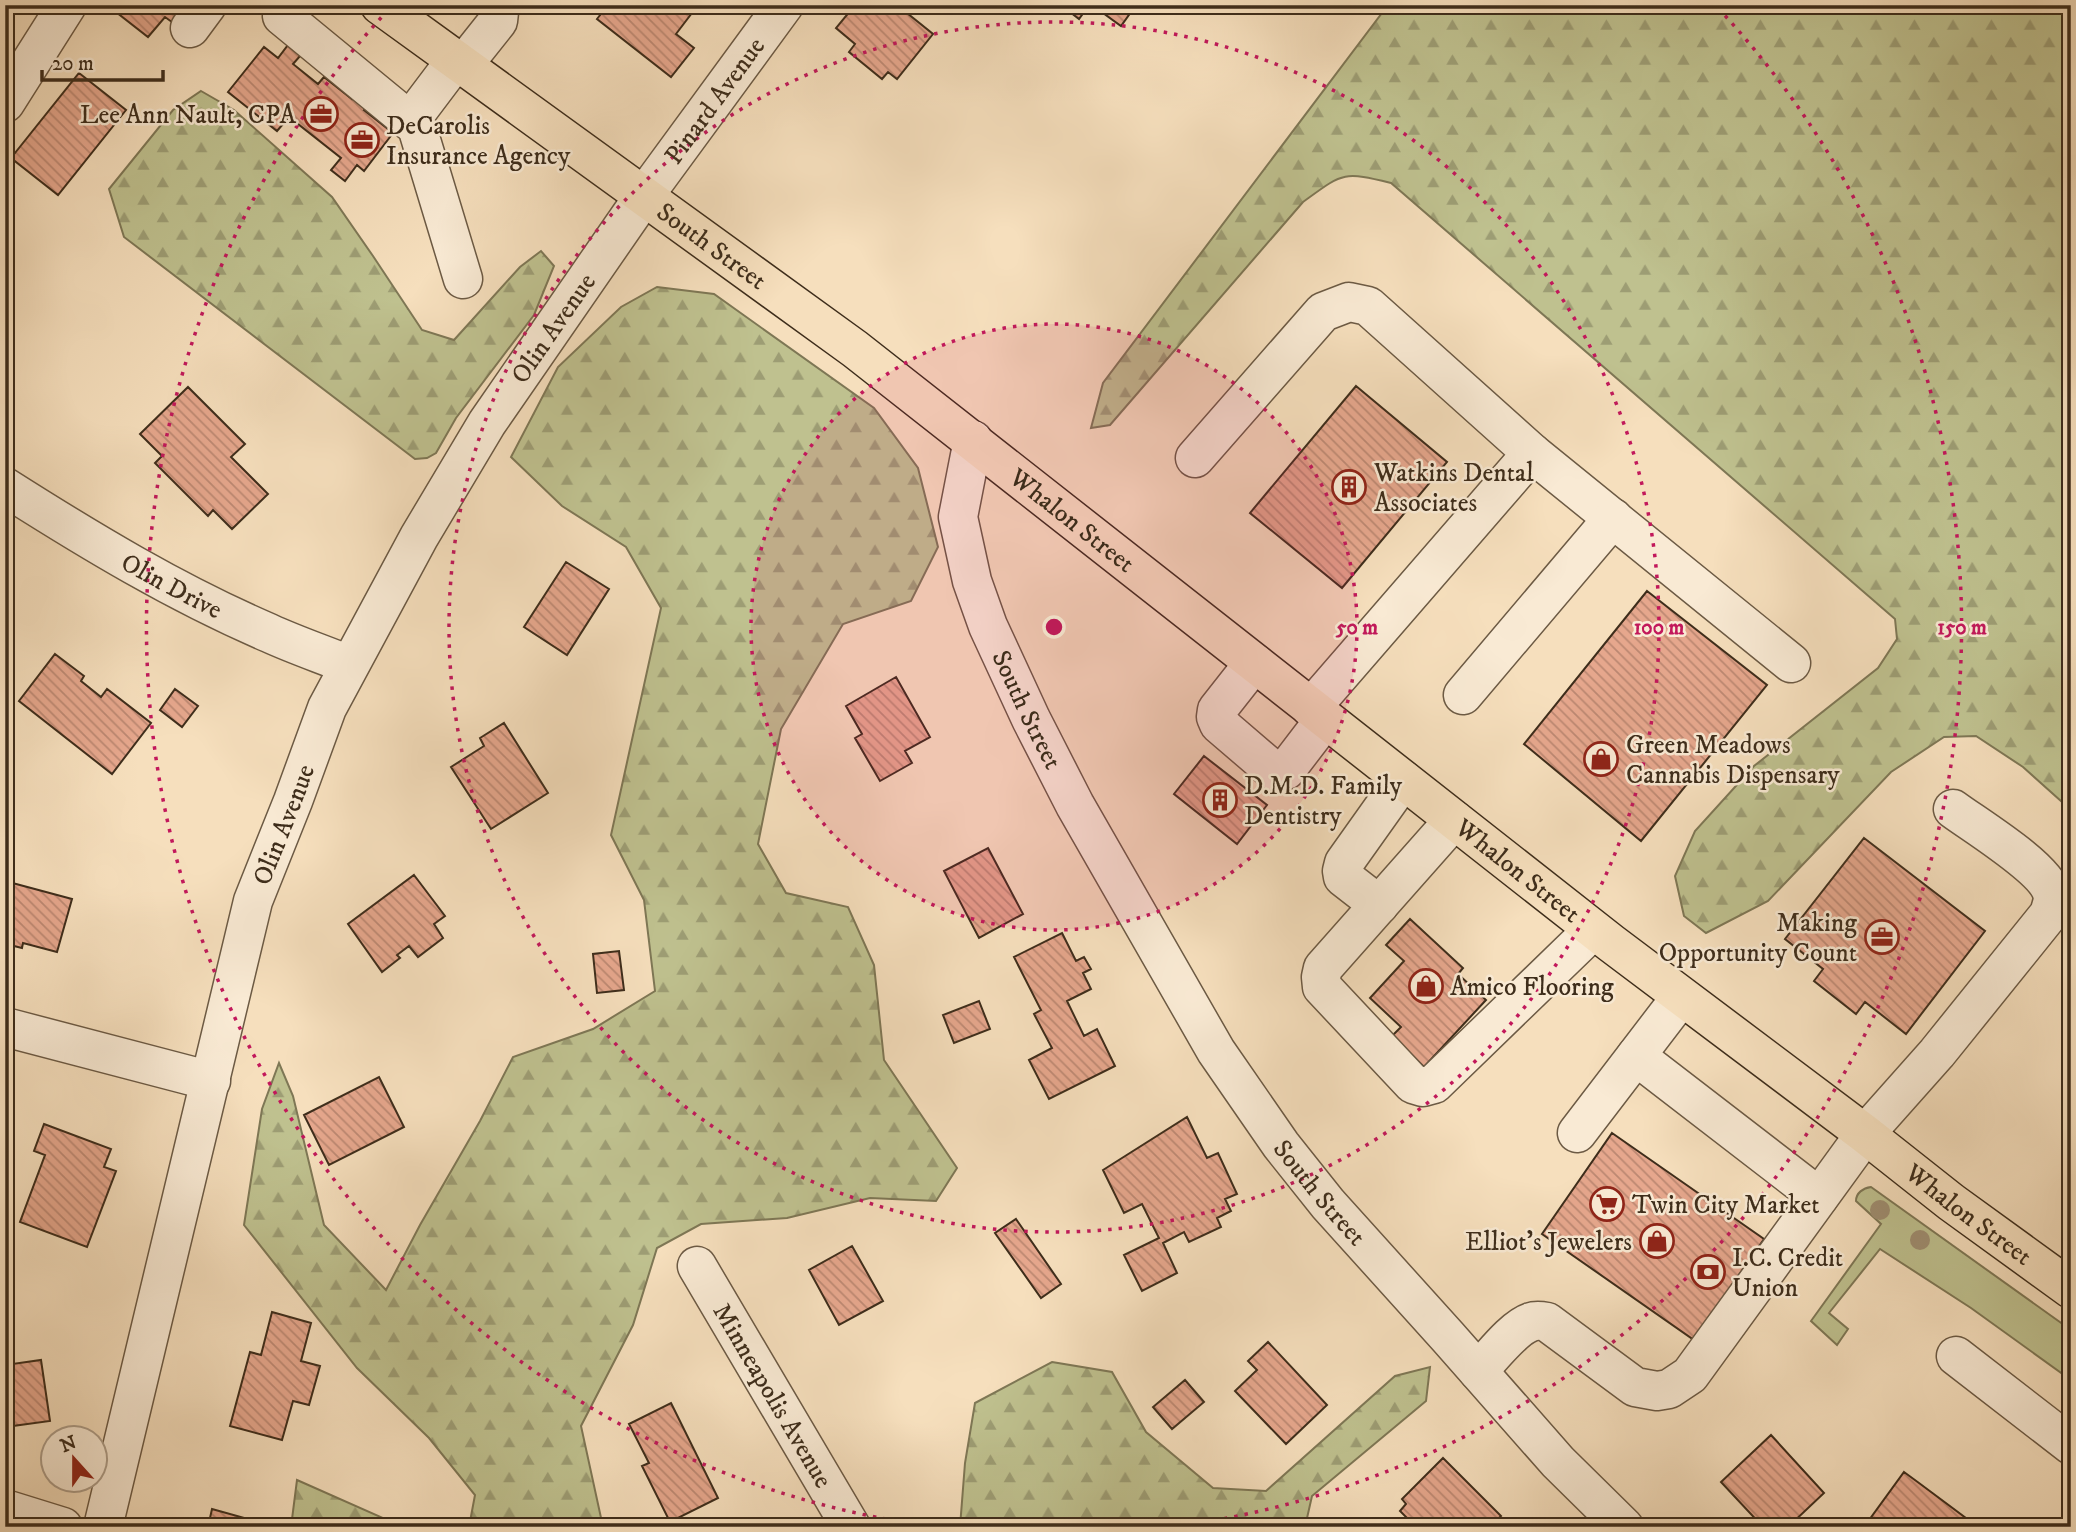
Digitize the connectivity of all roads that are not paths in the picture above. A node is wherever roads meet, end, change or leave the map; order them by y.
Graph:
1 (67, 5) edge
2 (496, 5) edge
3 (784, 5) edge
4 (384, 6) edge
5 (282, 16) dead end
6 (460, 63) junction
7 (5, 103) edge
8 (410, 121) junction
9 (644, 196) junction
10 (463, 279) dead end
11 (972, 440) junction
12 (1532, 453) junction
13 (1195, 458) dead end
14 (5, 487) edge
15 (1613, 518) junction
16 (1254, 663) junction
17 (1791, 663) dead end
18 (349, 665) junction
19 (1463, 695) dead end
20 (1318, 713) junction
21 (1403, 780) junction
22 (1953, 809) dead end
23 (1454, 820) junction
24 (1379, 905) junction
25 (1593, 930) junction
26 (1681, 997) junction
27 (5, 1027) edge
28 (1636, 1056) junction
29 (211, 1081) junction
30 (1577, 1133) dead end
31 (1864, 1134) junction
32 (1819, 1197) junction
33 (697, 1266) dead end
34 (2071, 1289) edge
35 (1956, 1356) dead end
36 (1478, 1371) junction
37 (2071, 1445) edge
38 (5, 1509) edge
39 (63, 1527) edge
40 (103, 1527) edge
41 (851, 1527) edge
42 (1624, 1527) edge

1 - 7 street
2 - 6 street
3 - 9 street, Pinard Avenue
4 - 6 main road, South Street
5 - 8 street
6 - 8 street
6 - 9 main road, South Street
8 - 10 street
9 - 11 main road, South Street
9 - 18 street, Olin Avenue
11 - 16 main road, Whalon Street
11 - 36 street, South Street
12 - 13 street
12 - 15 street
12 - 20 street
14 - 18 street, Olin Drive
15 - 17 street
15 - 19 street
16 - 20 main road, Whalon Street
16 - 20 street
18 - 29 street, Olin Avenue
20 - 21 main road, Whalon Street
21 - 23 main road, Whalon Street
21 - 24 street
22 - 31 street
23 - 24 street
23 - 25 main road, Whalon Street
24 - 25 street
25 - 26 main road, Whalon Street
26 - 28 street
26 - 31 main road, Whalon Street
27 - 29 street
28 - 30 street
28 - 32 street
29 - 40 street, Olin Avenue
31 - 32 street
31 - 34 main road, Whalon Street
32 - 36 street
33 - 41 street, Minneapolis Avenue
35 - 37 street
36 - 42 street, South Street
38 - 39 street

